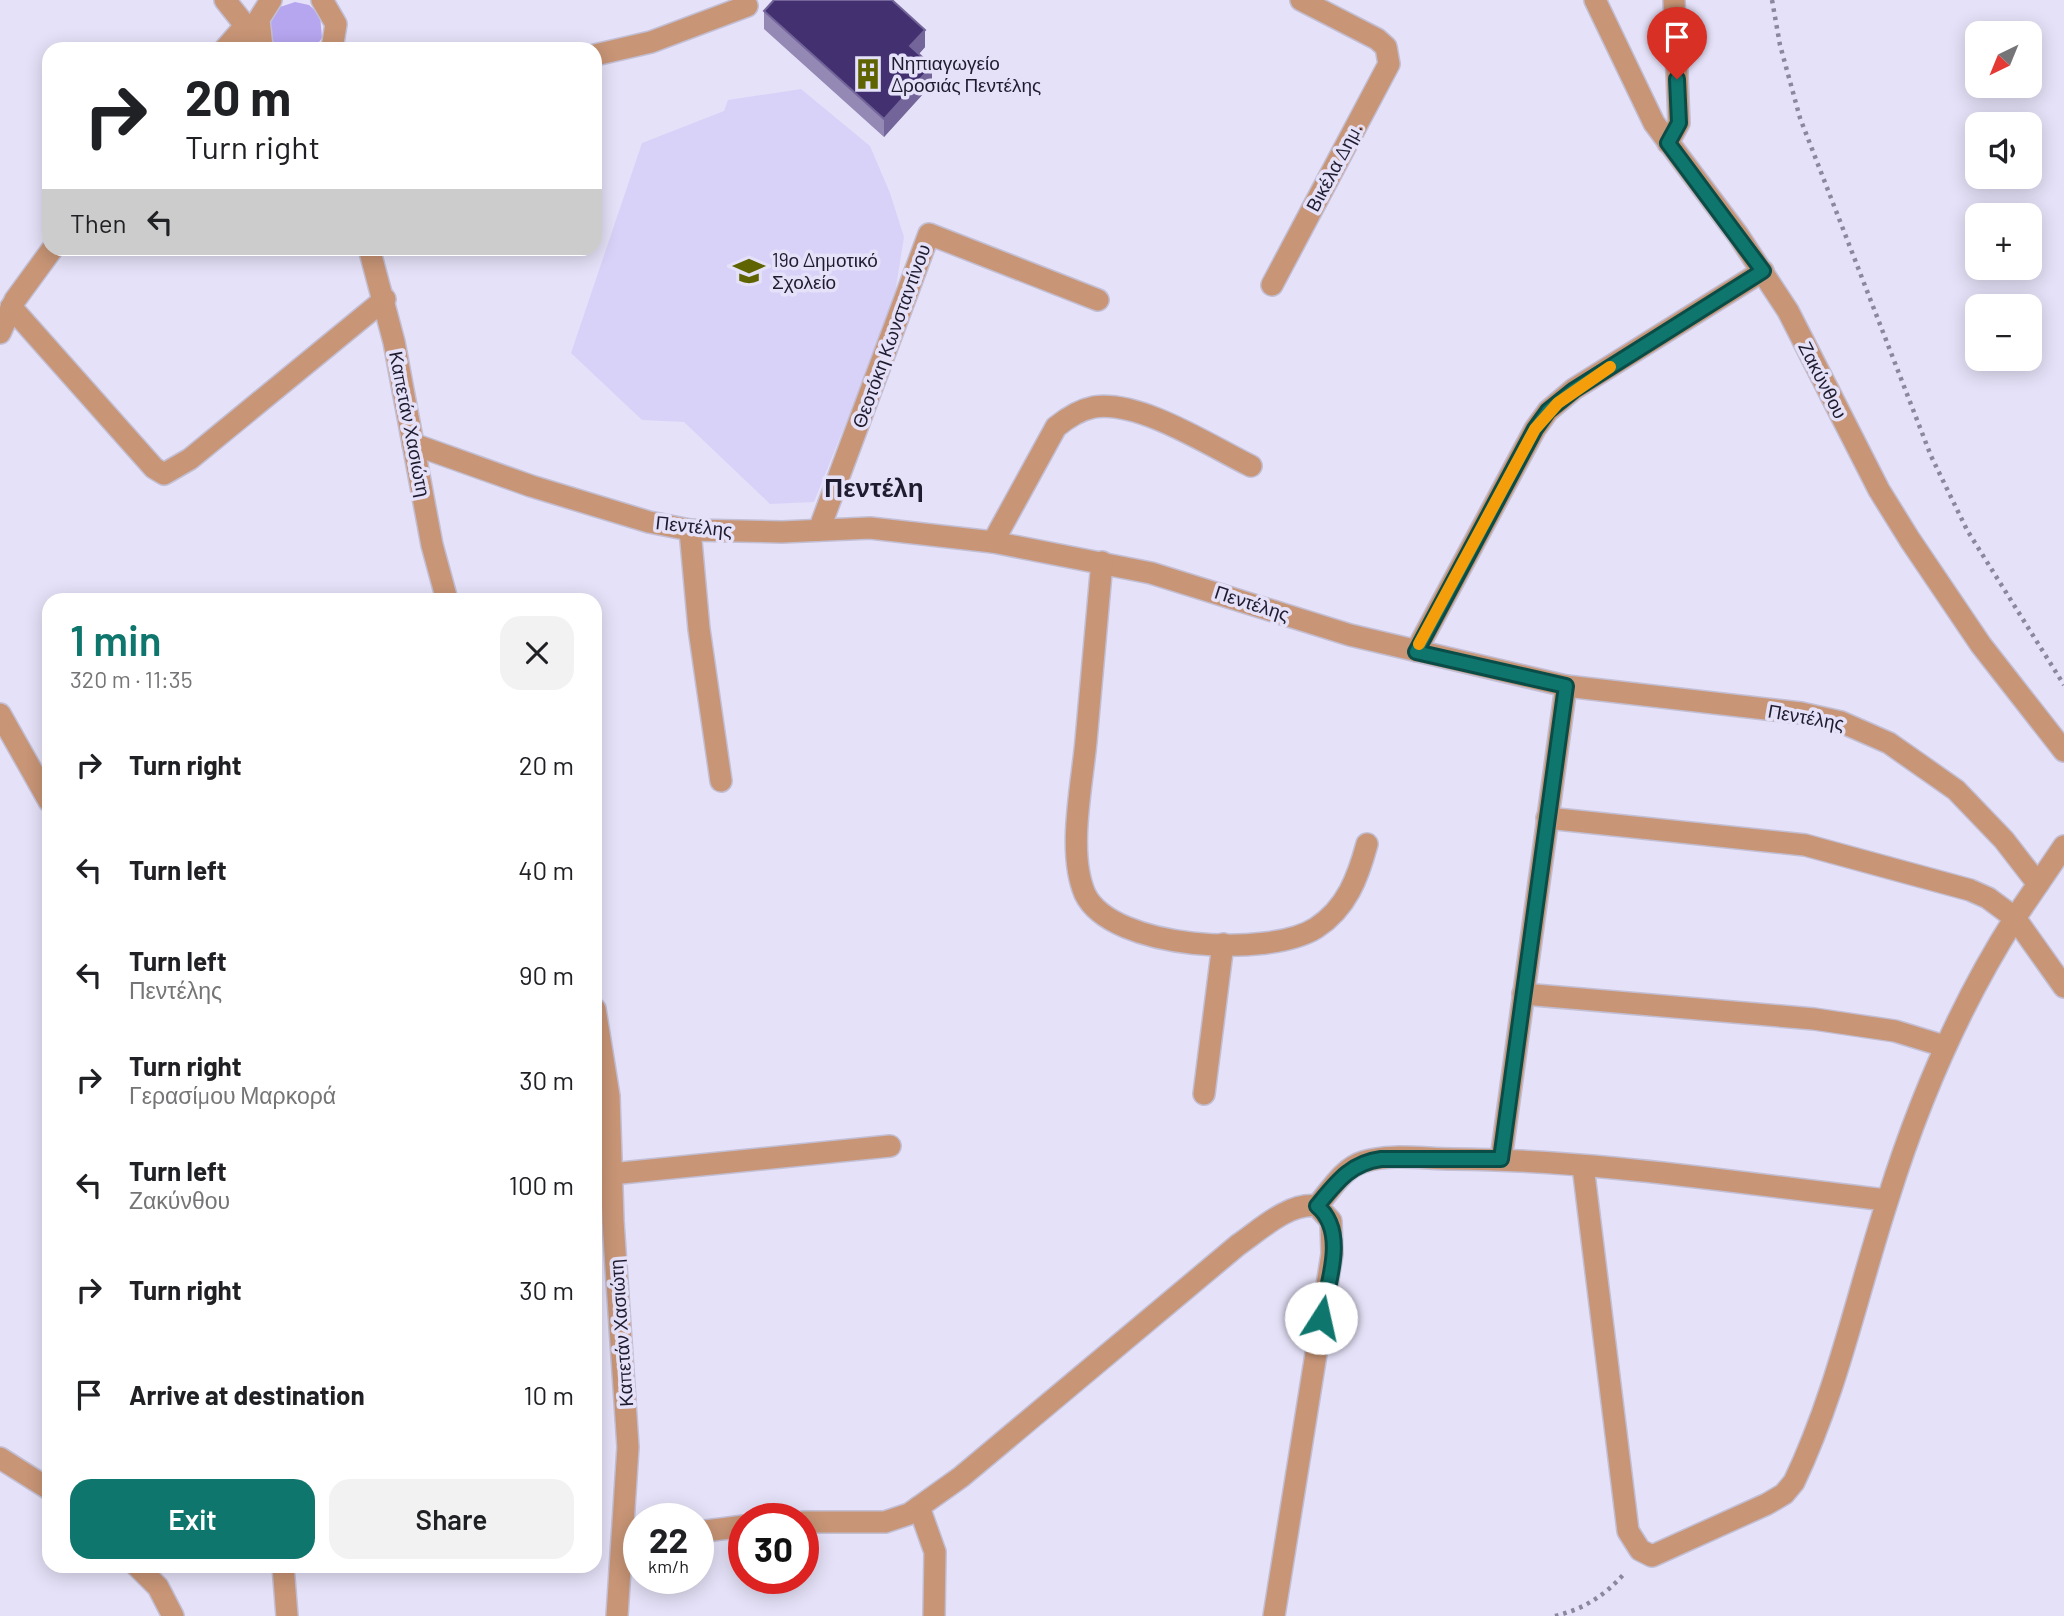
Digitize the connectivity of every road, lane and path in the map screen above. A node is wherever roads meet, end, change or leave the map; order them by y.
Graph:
1 (1301, 0) edge
2 (1595, 0) edge
3 (1675, 0) edge
4 (1772, 0) edge
5 (226, 1) edge
6 (270, 1) edge
7 (326, 2) edge
8 (747, 6) dead end
9 (246, 26) junction
10 (231, 42) edge
11 (257, 42) edge
12 (261, 42) edge
13 (334, 42) edge
14 (602, 53) edge
15 (1668, 143) junction
16 (47, 256) edge
17 (372, 256) edge
18 (1763, 271) junction
19 (1272, 285) dead end
20 (385, 299) junction
21 (1098, 300) dead end
22 (11, 307) junction
23 (0, 332) edge
24 (413, 444) junction
25 (1251, 466) dead end
26 (690, 530) junction
27 (819, 530) junction
28 (993, 542) junction
29 (1102, 562) junction
30 (445, 593) edge
31 (1416, 652) junction
32 (2064, 685) edge
33 (1566, 686) junction
34 (0, 714) edge
35 (2064, 751) edge
36 (721, 781) dead end
37 (42, 789) edge
38 (1547, 818) junction
39 (1367, 844) dead end
40 (2064, 846) edge
41 (2038, 884) junction
42 (2015, 918) junction
43 (1223, 944) junction
44 (2064, 987) edge
45 (1524, 994) junction
46 (1944, 1046) junction
47 (602, 1052) edge
48 (1204, 1094) dead end
49 (890, 1146) dead end
50 (1501, 1159) junction
51 (1583, 1166) junction
52 (611, 1174) junction
53 (1887, 1199) junction
54 (1317, 1206) junction
55 (0, 1458) edge
56 (42, 1485) edge
57 (630, 1503) edge
58 (919, 1507) junction
59 (819, 1522) edge
60 (1640, 1550) junction
61 (143, 1573) edge
62 (284, 1573) edge
63 (623, 1583) edge
64 (173, 1616) edge
65 (287, 1616) edge
66 (617, 1616) edge
67 (934, 1616) edge
68 (1274, 1616) edge
69 (1555, 1616) edge

1 - 19 street, Βικέλα Δημ.
2 - 15 street, Ζακύνθου
3 - 15 street
4 - 32 path
5 - 6 street
5 - 9 street
6 - 12 street
7 - 13 street
8 - 14 street
9 - 10 street
9 - 11 street
15 - 18 street, Ζακύνθου
16 - 22 street
17 - 20 street, Καπετάν Χασιώτη
18 - 31 street
18 - 35 street, Ζακύνθου
20 - 22 street
20 - 24 street, Καπετάν Χασιώτη
21 - 27 street, Θεοτόκη Κωνσταντίνου
22 - 23 street
24 - 26 street, Πεντέλης
24 - 30 street, Καπετάν Χασιώτη
25 - 28 street
26 - 27 street, Πεντέλης
26 - 36 street
27 - 28 street, Πεντέλης
28 - 29 street, Πεντέλης
29 - 31 street, Πεντέλης
29 - 43 street
31 - 33 street, Πεντέλης
33 - 38 street
33 - 41 street, Πεντέλης
34 - 37 street
38 - 42 street
38 - 45 street
39 - 43 street
40 - 41 street
41 - 42 street
42 - 44 street
42 - 46 street
43 - 48 street
45 - 46 street
45 - 50 street
46 - 53 street
47 - 52 street, Καπετάν Χασιώτη
49 - 52 street
50 - 51 street
50 - 54 street
51 - 53 street
51 - 60 street
52 - 57 street, Καπετάν Χασιώτη
53 - 60 street
54 - 58 street
54 - 68 street
55 - 56 street
58 - 59 street
58 - 67 street
60 - 69 path
61 - 64 street
62 - 65 street
63 - 66 street, Καπετάν Χασιώτη

